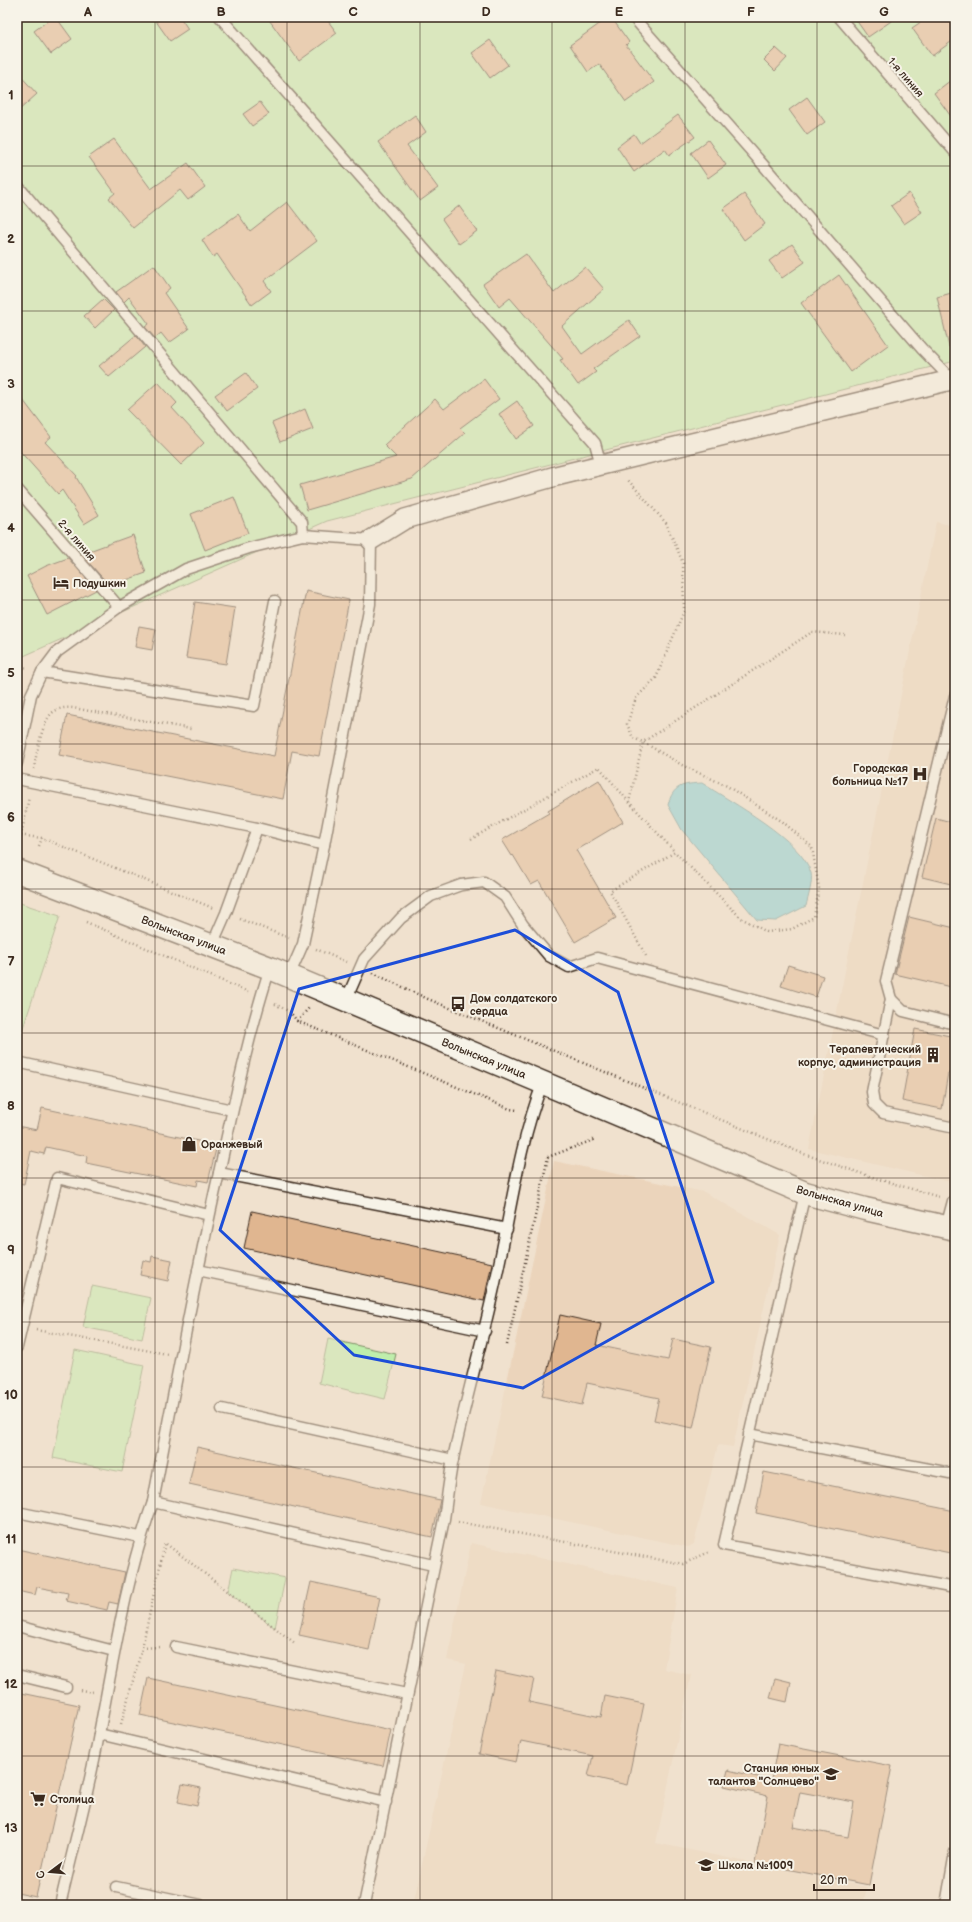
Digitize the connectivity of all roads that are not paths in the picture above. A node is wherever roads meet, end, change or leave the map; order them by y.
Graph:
1 (220, 17) edge
2 (633, 17) edge
3 (839, 17) edge
4 (955, 152) edge
5 (17, 184) edge
6 (953, 379) edge
7 (601, 466) junction
8 (17, 489) edge
9 (303, 535) junction
10 (371, 540) junction
11 (275, 601) dead end
12 (120, 607) junction
13 (42, 672) junction
14 (955, 696) edge
15 (17, 763) edge
16 (17, 779) edge
17 (257, 828) junction
18 (324, 845) junction
19 (17, 871) edge
20 (212, 945) junction
21 (279, 972) junction
22 (891, 999) junction
23 (346, 1000) junction
24 (955, 1024) edge
25 (884, 1035) junction
26 (17, 1062) edge
27 (543, 1082) junction
28 (232, 1110) junction
29 (955, 1128) edge
30 (219, 1173) junction
31 (805, 1193) junction
32 (953, 1201) road end
33 (209, 1215) junction
34 (951, 1228) edge
35 (507, 1229) junction
36 (198, 1270) junction
37 (485, 1330) junction
38 (17, 1347) edge
39 (222, 1409) dead end
40 (750, 1434) junction
41 (453, 1460) junction
42 (955, 1474) edge
43 (153, 1502) junction
44 (17, 1512) edge
45 (140, 1537) junction
46 (433, 1565) junction
47 (955, 1588) edge
48 (17, 1626) edge
49 (176, 1647) road end
50 (114, 1651) junction
51 (17, 1675) edge
52 (66, 1686) road end
53 (407, 1694) junction
54 (99, 1734) junction
55 (386, 1802) junction
56 (955, 1852) edge
57 (116, 1887) dead end
58 (60, 1905) edge
59 (201, 1905) edge
60 (364, 1905) edge
61 (946, 1905) edge

1 - 7 lane
2 - 6 lane
3 - 4 lane, 1-я линия
5 - 9 lane
6 - 7 street
7 - 10 street
8 - 12 lane, 2-я линия
9 - 10 lane
9 - 12 lane
10 - 18 lane
11 - 13 lane
12 - 13 lane
13 - 15 lane
14 - 22 lane
16 - 17 lane
17 - 18 lane
17 - 20 lane
18 - 21 lane
19 - 20 street, Волынская улица
20 - 21 street, Волынская улица
21 - 23 street, Волынская улица
21 - 28 lane
22 - 24 lane
22 - 25 lane
23 - 25 lane
23 - 27 street, Волынская улица
25 - 29 lane
26 - 28 lane
27 - 31 street, Волынская улица
27 - 35 lane
28 - 30 lane
30 - 33 lane
30 - 35 lane
31 - 34 street, Волынская улица
31 - 40 lane
32 - 34 lane
33 - 36 lane
33 - 38 lane
35 - 37 lane
36 - 37 lane
36 - 43 lane
37 - 41 lane
39 - 41 lane
40 - 42 lane
40 - 47 lane
41 - 46 lane
43 - 45 lane
43 - 46 lane
44 - 45 lane
45 - 50 lane
46 - 53 lane
48 - 50 lane
49 - 53 lane
50 - 54 lane
51 - 52 lane
53 - 55 lane
54 - 55 lane
54 - 58 lane
55 - 60 lane
56 - 61 lane
57 - 59 lane

